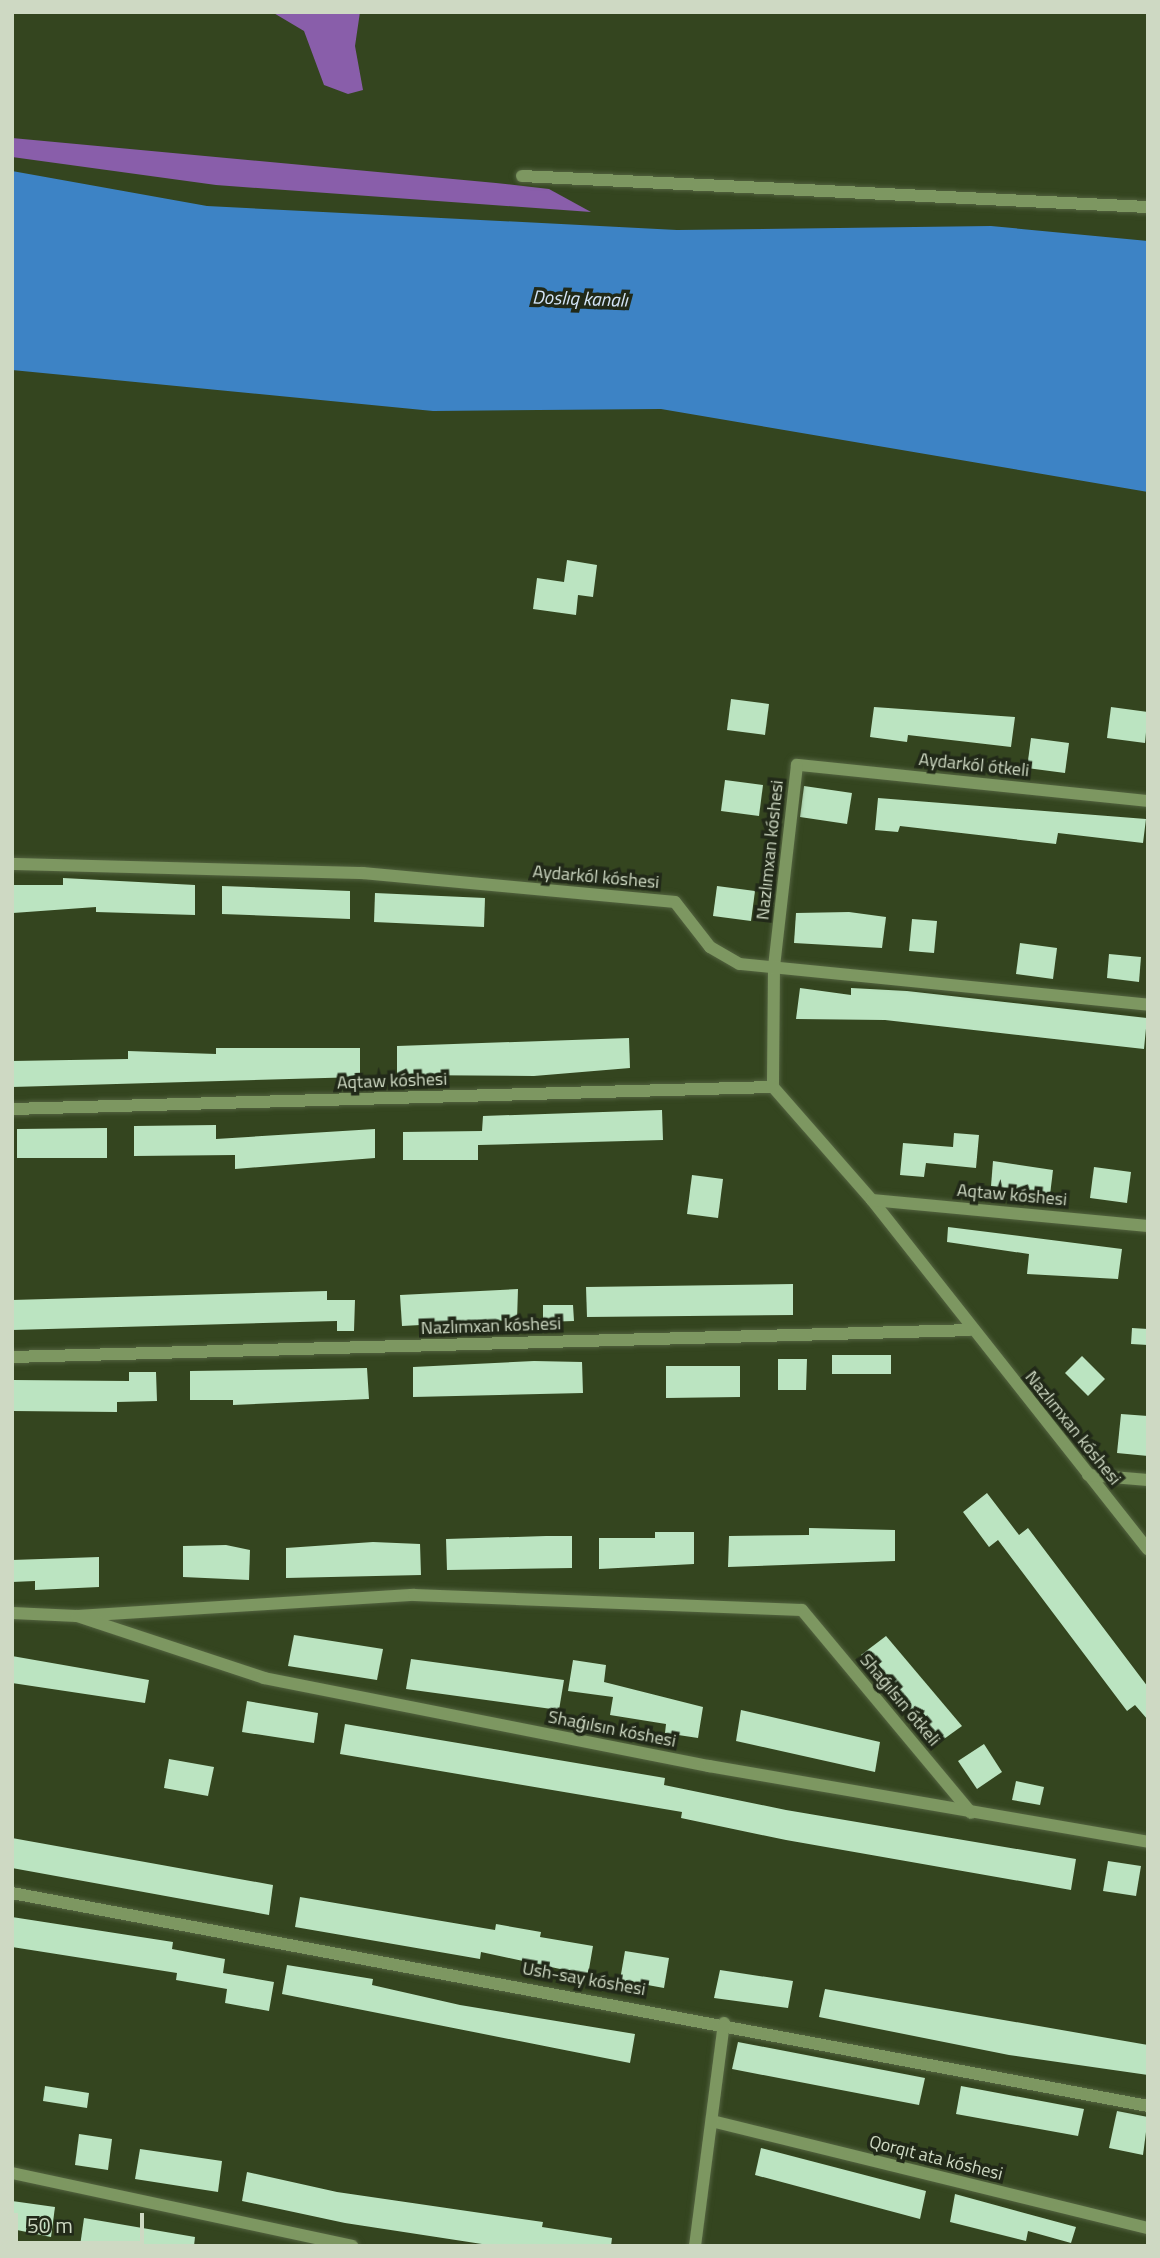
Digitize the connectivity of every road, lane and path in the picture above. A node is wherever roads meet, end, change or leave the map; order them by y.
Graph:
1 (522, 176) dead end
2 (1148, 207) edge
3 (797, 765) joint
4 (1148, 801) edge
5 (12, 864) edge
6 (774, 967) junction
7 (1148, 1005) edge
8 (773, 1087) junction
9 (12, 1109) edge
10 (872, 1199) junction
11 (1148, 1226) edge
12 (970, 1330) junction
13 (12, 1357) edge
14 (1088, 1475) junction
15 (1148, 1480) edge
16 (1148, 1549) edge
17 (802, 1610) joint
18 (12, 1613) edge
19 (77, 1616) junction
20 (971, 1813) junction
21 (1148, 1842) edge
22 (12, 1894) edge
23 (724, 2023) junction
24 (1148, 2106) edge
25 (716, 2122) junction
26 (12, 2173) edge
27 (1148, 2228) edge
28 (352, 2246) edge
29 (695, 2246) edge

1 - 2 street
3 - 4 street, Aydarkól ótkeli
3 - 6 street, Nazlımxan kóshesi
5 - 6 street, Aydarkól kóshesi
6 - 7 street, Aydarkól kóshesi
6 - 8 street, Nazlımxan kóshesi
8 - 9 street, Aqtaw kóshesi
8 - 10 street, Nazlımxan kóshesi
10 - 11 street, Aqtaw kóshesi
10 - 12 street, Nazlımxan kóshesi
12 - 13 street, Nazlımxan kóshesi
12 - 14 street, Nazlımxan kóshesi
14 - 15 street
14 - 16 street, Nazlımxan kóshesi
17 - 19 street, Shaǵılsın kóshesi
17 - 20 street, Shaǵılsın ótkeli
18 - 19 street, Shaǵılsın kóshesi
19 - 20 street, Shaǵılsın kóshesi
20 - 21 street, Shaǵılsın kóshesi
22 - 23 street, Ush-say kóshesi
23 - 24 street, Ush-say kóshesi
23 - 25 street
25 - 27 street, Qorqıt ata kóshesi
25 - 29 street
26 - 28 street

